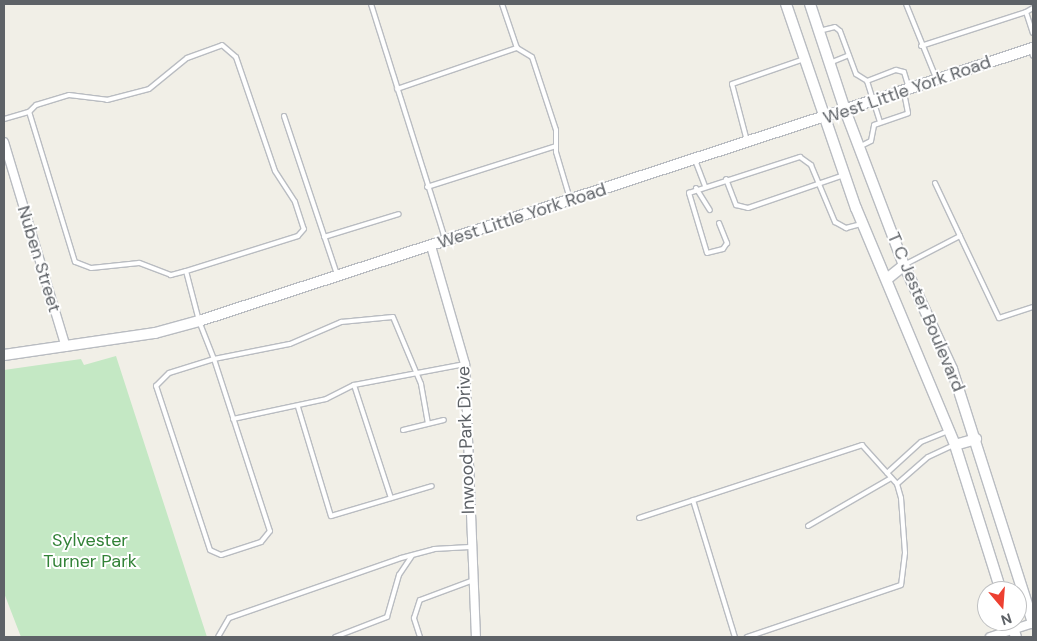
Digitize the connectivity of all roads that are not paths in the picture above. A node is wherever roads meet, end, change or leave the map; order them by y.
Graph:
1 (371, 4) edge
2 (502, 4) edge
3 (786, 4) edge
4 (810, 4) edge
5 (906, 4) edge
6 (1033, 8) edge
7 (1026, 12) junction
8 (819, 31) junction
9 (1033, 33) edge
10 (921, 46) junction
11 (517, 48) junction
12 (1033, 51) edge
13 (849, 55) junction
14 (804, 58) junction
15 (829, 63) junction
16 (936, 80) junction
17 (867, 81) junction
18 (397, 89) junction
19 (906, 89) junction
20 (873, 100) junction
21 (845, 110) junction
22 (29, 112) junction
23 (284, 116) dead end
24 (824, 118) junction
25 (4, 119) edge
26 (880, 122) junction
27 (4, 142) edge
28 (748, 143) junction
29 (556, 146) junction
30 (859, 147) junction
31 (695, 159) junction
32 (844, 175) junction
33 (726, 179) junction
34 (936, 183) dead end
35 (819, 185) junction
36 (705, 186) junction
37 (427, 187) junction
38 (696, 188) junction
39 (570, 199) junction
40 (710, 210) dead end
41 (399, 214) dead end
42 (719, 223) dead end
43 (863, 223) junction
44 (960, 236) junction
45 (324, 237) junction
46 (445, 241) junction
47 (431, 246) junction
48 (904, 265) junction
49 (186, 271) junction
50 (337, 276) junction
51 (887, 279) junction
52 (1033, 307) edge
53 (199, 320) junction
54 (66, 347) junction
55 (4, 356) edge
56 (214, 359) junction
57 (466, 364) junction
58 (416, 373) junction
59 (354, 385) junction
60 (298, 407) junction
61 (233, 420) junction
62 (444, 420) dead end
63 (428, 423) junction
64 (403, 430) dead end
65 (950, 430) junction
66 (976, 439) junction
67 (956, 445) junction
68 (887, 473) junction
69 (891, 478) junction
70 (897, 484) junction
71 (432, 486) dead end
72 (391, 498) junction
73 (693, 500) junction
74 (639, 518) dead end
75 (808, 526) dead end
76 (470, 547) junction
77 (412, 556) junction
78 (471, 581) junction
79 (999, 581) edge
80 (1033, 623) edge
81 (1007, 631) edge
82 (218, 637) edge
83 (335, 637) edge
84 (420, 637) edge
85 (476, 637) edge
86 (735, 637) edge
87 (747, 637) edge
88 (990, 637) edge

1 - 18 lane
2 - 11 lane
3 - 14 main road, T C Jester Boulevard
4 - 8 main road, T C Jester Boulevard
5 - 10 lane
6 - 7 lane
7 - 9 lane
7 - 10 lane
8 - 13 lane
8 - 15 main road, T C Jester Boulevard
10 - 16 lane
11 - 18 lane
11 - 29 lane
12 - 16 main road, West Little York Road
13 - 15 lane
13 - 17 lane
14 - 24 main road, T C Jester Boulevard
14 - 28 lane
15 - 21 main road, T C Jester Boulevard
16 - 19 main road, West Little York Road
17 - 19 lane
17 - 20 lane
18 - 37 lane
19 - 20 main road, West Little York Road
19 - 26 lane
20 - 21 main road, West Little York Road
20 - 26 lane
21 - 24 main road, West Little York Road
21 - 30 main road, T C Jester Boulevard
22 - 25 lane
22 - 49 lane
22 - 49 lane
23 - 45 lane
24 - 28 main road, West Little York Road
24 - 32 main road, T C Jester Boulevard
26 - 30 lane
27 - 54 street, Nuben Street
28 - 31 main road, West Little York Road
29 - 37 lane
29 - 39 lane
30 - 48 main road, T C Jester Boulevard
31 - 36 lane
31 - 39 main road, West Little York Road
32 - 35 lane
32 - 43 main road, T C Jester Boulevard
33 - 35 lane
33 - 35 lane
33 - 36 lane
34 - 44 lane
35 - 43 lane
36 - 38 lane
37 - 46 lane
38 - 40 lane
38 - 42 lane
39 - 46 main road, West Little York Road
41 - 45 lane
43 - 51 main road, T C Jester Boulevard
44 - 48 lane
44 - 52 lane
45 - 50 lane
46 - 47 main road, West Little York Road
47 - 50 main road, West Little York Road
47 - 57 street, Inwood Park Drive
48 - 51 main road
48 - 66 main road, T C Jester Boulevard
49 - 53 lane
50 - 53 main road, West Little York Road
51 - 65 main road, T C Jester Boulevard
53 - 54 main road, West Little York Road
53 - 56 lane
54 - 55 main road, West Little York Road
56 - 58 lane
56 - 61 lane
56 - 61 lane
57 - 58 lane
57 - 76 street, Inwood Park Drive
58 - 59 lane
58 - 63 lane
59 - 60 lane
59 - 72 lane
60 - 61 lane
60 - 72 lane
62 - 63 lane
63 - 64 lane
65 - 67 main road, T C Jester Boulevard
65 - 68 lane
66 - 67 main road
66 - 80 main road, T C Jester Boulevard
67 - 70 lane
67 - 79 main road, T C Jester Boulevard
68 - 69 lane
68 - 73 lane
69 - 70 lane
69 - 75 lane
70 - 87 lane
71 - 72 lane
73 - 74 lane
73 - 86 lane
76 - 77 lane
76 - 78 street, Inwood Park Drive
77 - 82 lane
77 - 83 lane
78 - 84 lane
78 - 85 street, Inwood Park Drive
81 - 88 street

